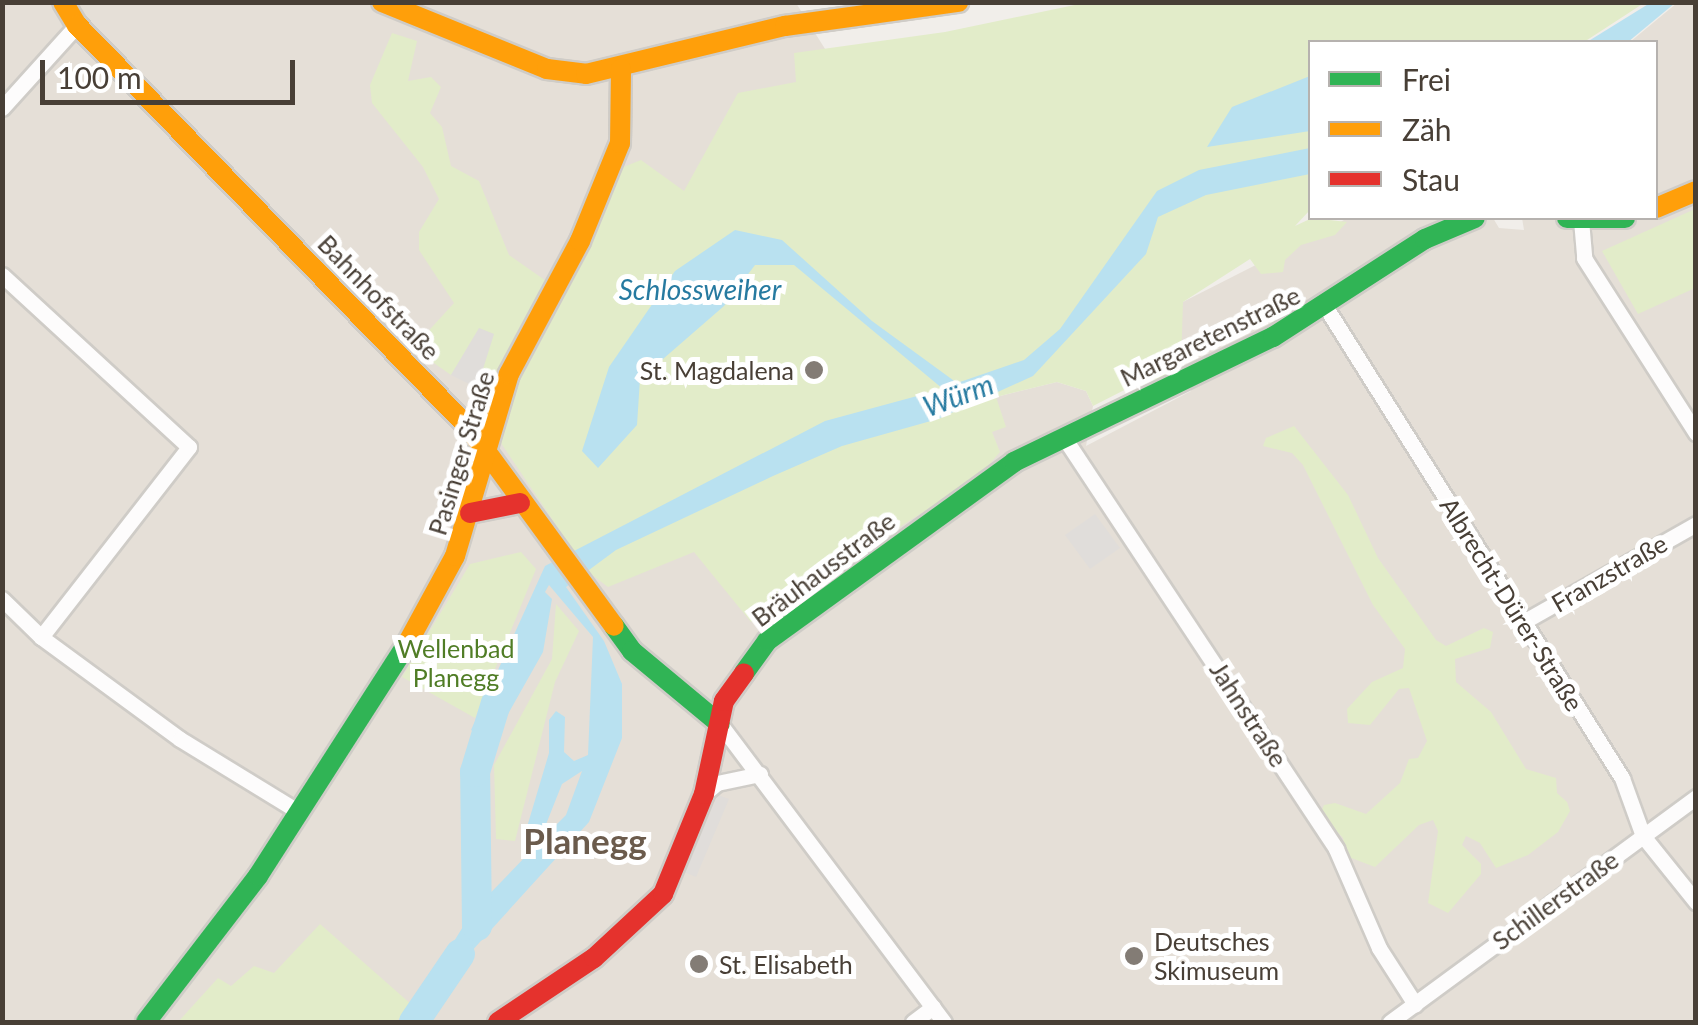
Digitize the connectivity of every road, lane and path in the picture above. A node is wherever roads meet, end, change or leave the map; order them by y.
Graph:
1 (63, 2) edge
2 (382, 2) edge
3 (958, 2) edge
4 (78, 26) junction
5 (621, 69) junction
6 (2, 108) edge
7 (1696, 192) edge
8 (1658, 207) edge
9 (1470, 220) edge
10 (1574, 220) edge
11 (2, 275) edge
12 (1325, 306) junction
13 (1696, 433) edge
14 (1064, 435) junction
15 (482, 450) junction
16 (520, 503) junction
17 (470, 514) junction
18 (1696, 524) edge
19 (2, 599) edge
20 (1523, 622) junction
21 (42, 636) junction
22 (720, 724) junction
23 (760, 774) junction
24 (704, 794) junction
25 (1696, 797) edge
26 (299, 812) junction
27 (1643, 836) junction
28 (1696, 902) edge
29 (1415, 1004) junction
30 (932, 1006) junction
31 (146, 1022) edge
32 (498, 1022) edge
33 (913, 1022) edge
34 (944, 1022) edge
35 (1390, 1022) edge

1 - 4 street, Bahnhofstraße
2 - 5 street
3 - 5 street
4 - 6 street
4 - 15 street, Bahnhofstraße
5 - 15 street, Pasinger Straße
7 - 8 street
9 - 12 street, Margaretenstraße
10 - 13 street
11 - 21 street
12 - 14 street, Margaretenstraße
12 - 20 street, Albrecht-Dürer-Straße
14 - 22 street, Bräuhausstraße
14 - 29 street, Jahnstraße
15 - 16 street, Bahnhofstraße
15 - 17 street, Pasinger Straße
16 - 17 street
16 - 22 street, Bahnhofstraße
17 - 26 street, Pasinger Straße
18 - 20 street, Franzstraße
19 - 21 street
20 - 27 street, Albrecht-Dürer-Straße
21 - 26 street
22 - 23 street, Bahnhofstraße
22 - 24 street, Bräuhausstraße
23 - 24 street
23 - 30 street, Bahnhofstraße
24 - 32 street, Bräuhausstraße
25 - 27 street, Schillerstraße
26 - 31 street, Pasinger Straße
27 - 28 street, Albrecht-Dürer-Straße
27 - 29 street, Schillerstraße
29 - 35 street, Schillerstraße
30 - 33 street
30 - 34 street, Bahnhofstraße

